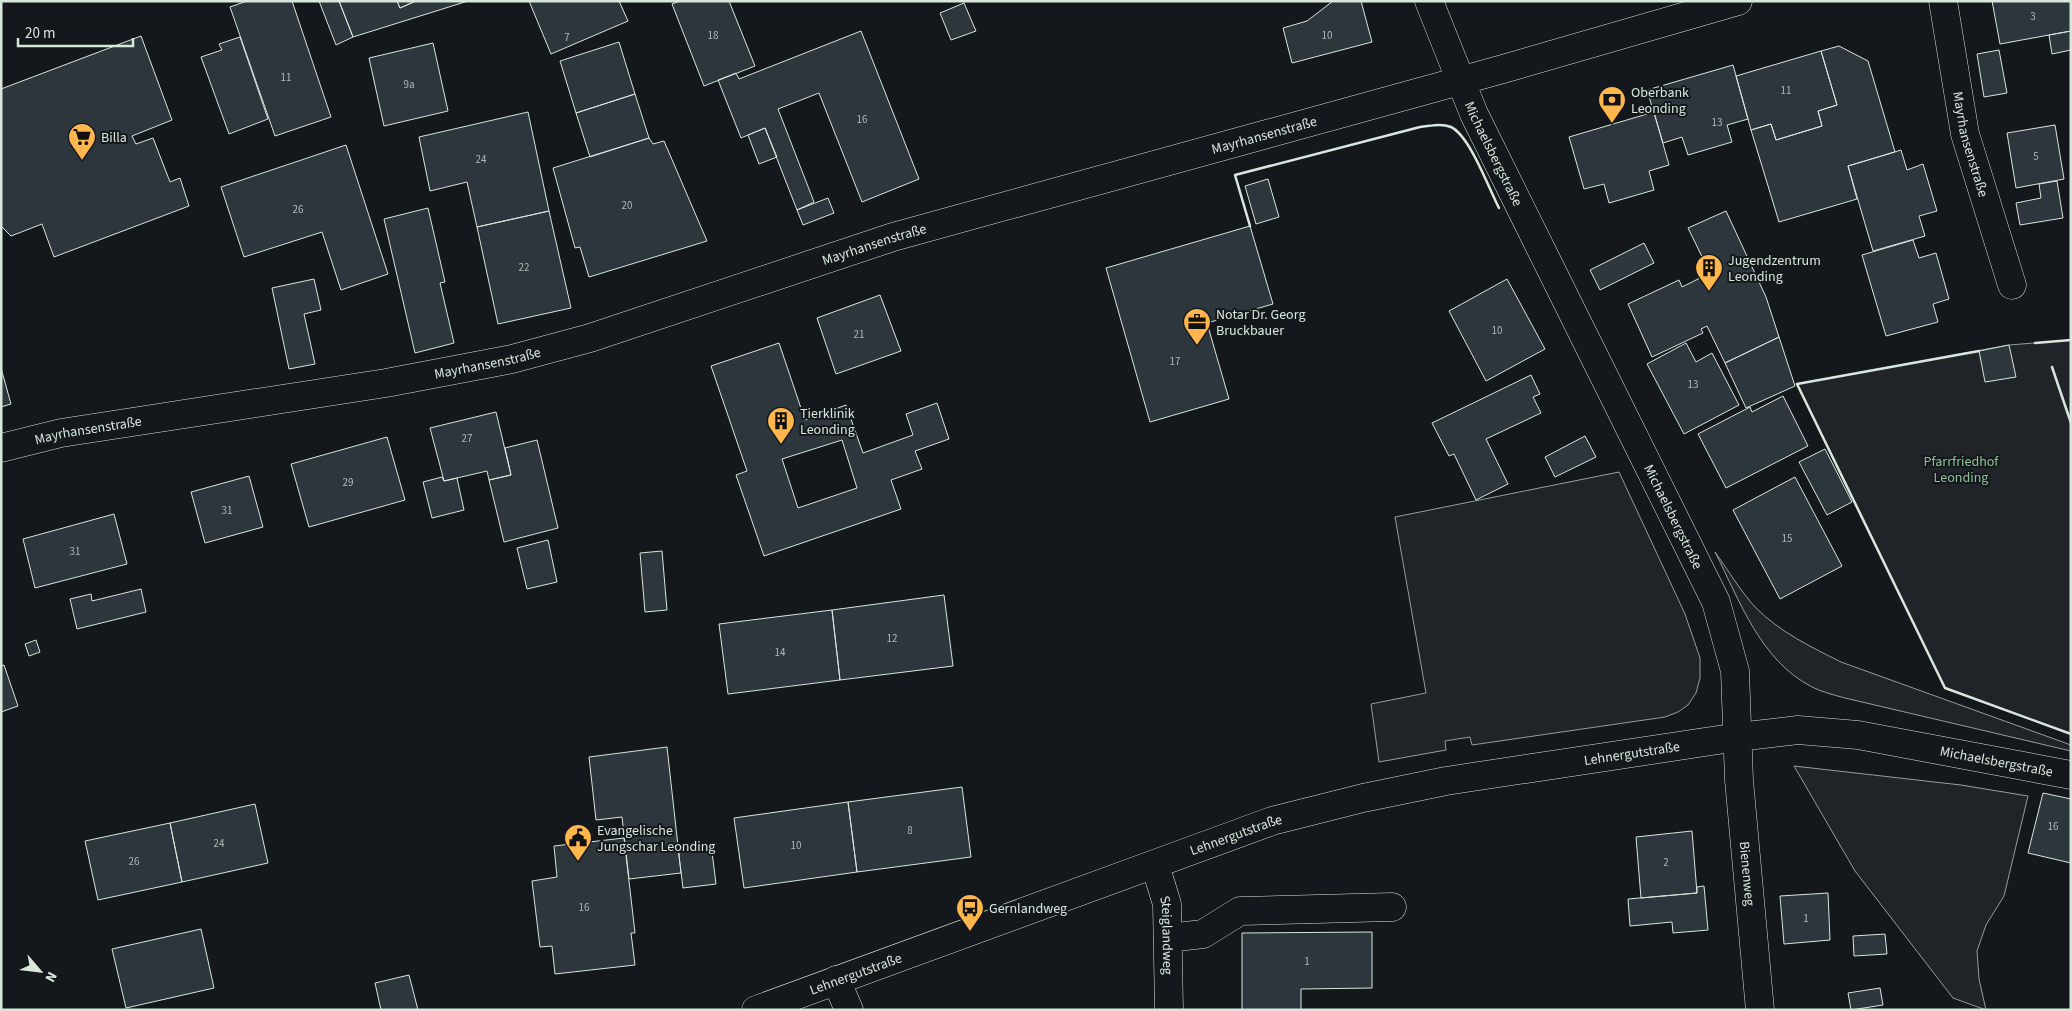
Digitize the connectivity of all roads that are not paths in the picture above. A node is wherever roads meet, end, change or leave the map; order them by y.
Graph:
1 (1429, 1) edge
2 (1738, 1) edge
3 (1944, 1) edge
4 (1461, 81) junction
5 (2012, 285) dead end
6 (1, 448) edge
7 (1738, 737) junction
8 (2071, 775) edge
9 (1155, 865) junction
10 (1392, 906) dead end
11 (1168, 938) junction
12 (836, 980) junction
13 (756, 1010) edge
14 (849, 1010) edge
15 (1169, 1010) edge
16 (1760, 1010) edge

1 - 4 street, Michaelsbergstraße
2 - 4 street, Mayrhansenstraße
3 - 5 street, Mayrhansenstraße
4 - 6 street, Mayrhansenstraße
4 - 7 street, Michaelsbergstraße
7 - 8 street, Michaelsbergstraße
7 - 9 street, Lehnergutstraße
7 - 16 street, Bienenweg
9 - 11 street, Steiglandweg
9 - 12 street, Lehnergutstraße
10 - 11 street
11 - 15 street, Steiglandweg
12 - 13 street, Lehnergutstraße
12 - 14 street

